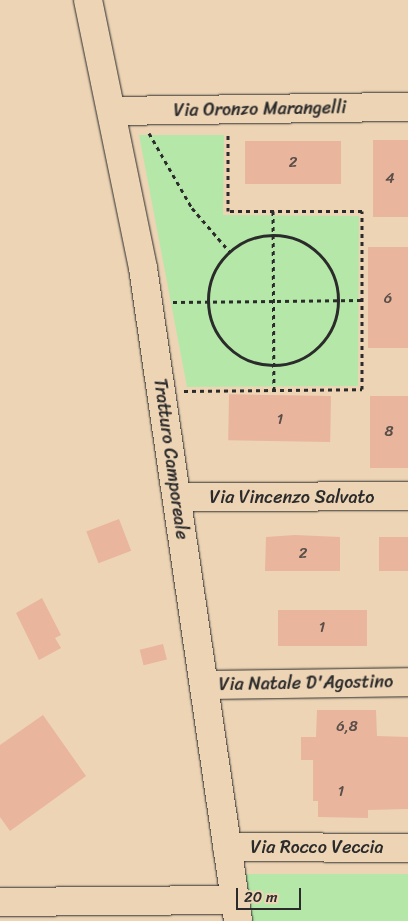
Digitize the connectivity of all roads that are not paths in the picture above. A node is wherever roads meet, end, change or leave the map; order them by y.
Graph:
1 (88, 0) edge
2 (408, 107) edge
3 (112, 111) junction
4 (408, 496) edge
5 (177, 497) junction
6 (408, 682) edge
7 (204, 685) junction
8 (227, 847) junction
9 (408, 848) edge
10 (0, 902) edge
11 (236, 911) edge

1 - 3 street, Tratturo Camporeale
2 - 3 street, Via Oronzo Marangelli
3 - 5 street, Tratturo Camporeale
4 - 5 street, Via Vincenzo Salvato
5 - 7 street, Tratturo Camporeale
6 - 7 street, Via Natale D'Agostino
7 - 8 street, Tratturo Camporeale
8 - 9 street, Via Rocco Veccia
8 - 11 street, Tratturo Camporeale
10 - 11 street

